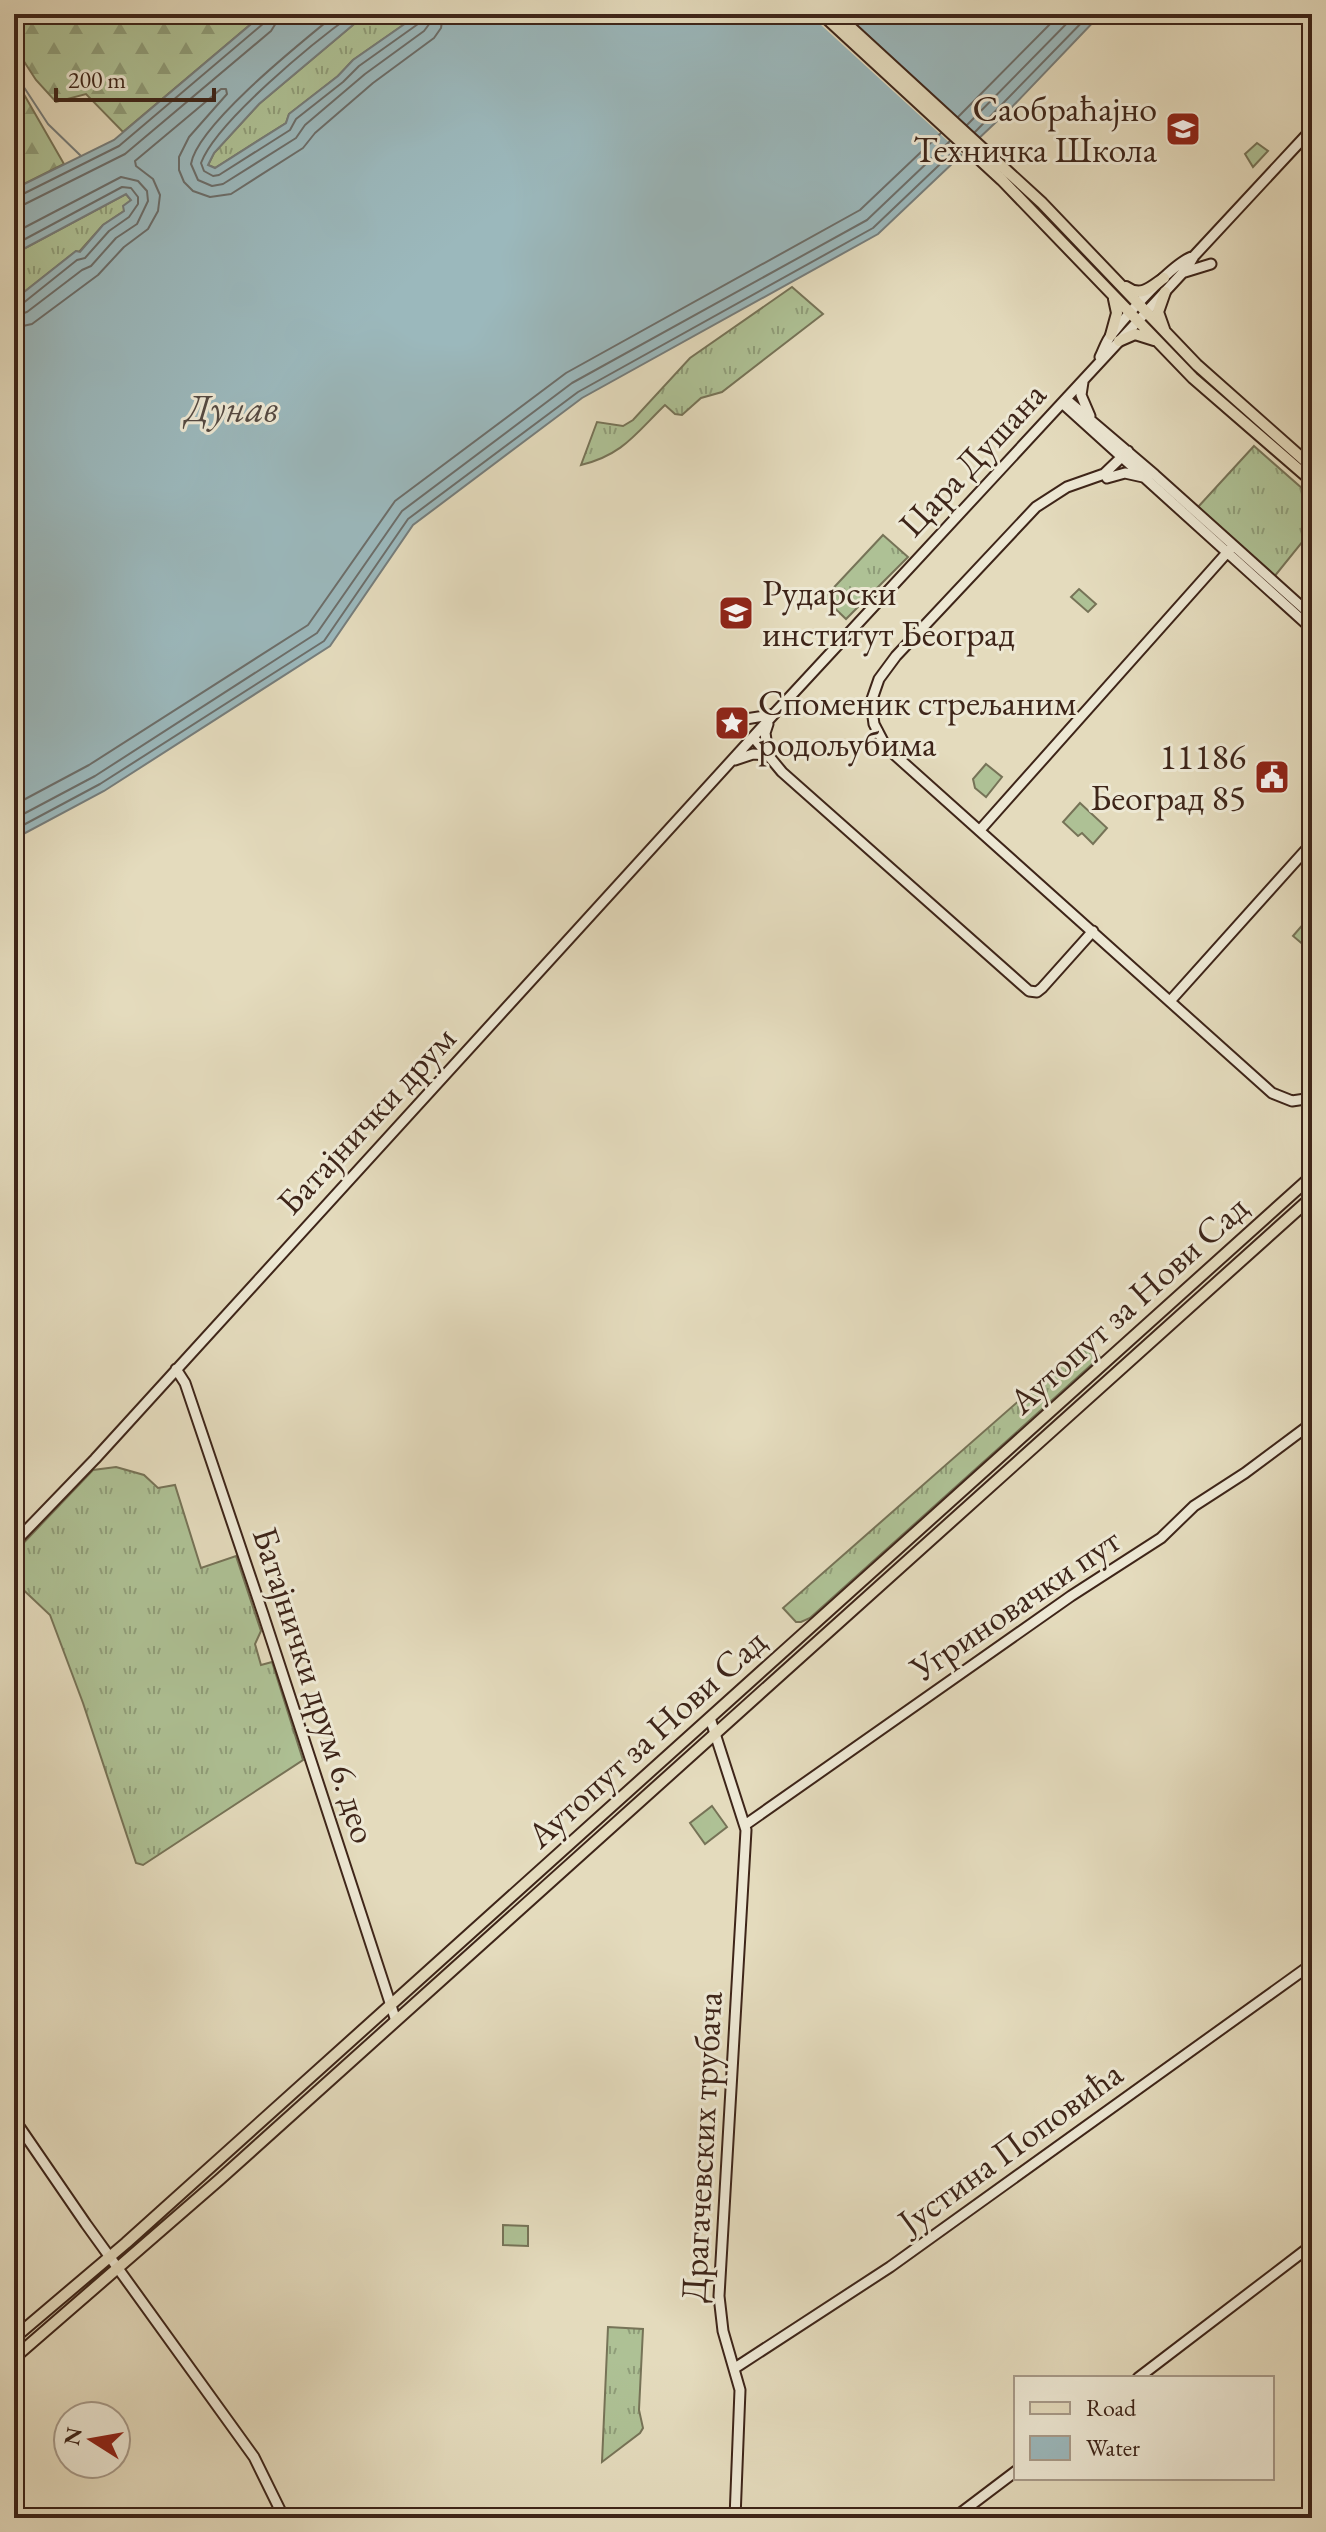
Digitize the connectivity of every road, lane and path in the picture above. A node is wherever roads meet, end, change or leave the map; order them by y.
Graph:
1 (822, 14) edge
2 (836, 14) edge
3 (1312, 129) edge
4 (1005, 176) junction
5 (1194, 256) junction
6 (1211, 264) dead end
7 (1182, 273) junction
8 (1115, 278) junction
9 (1164, 278) junction
10 (1106, 287) junction
11 (1165, 292) junction
12 (1138, 313) junction
13 (1115, 338) junction
14 (1162, 338) junction
15 (1083, 380) junction
16 (1064, 401) junction
17 (1079, 420) junction
18 (1045, 422) junction
19 (1097, 425) junction
20 (1259, 429) junction
21 (1112, 449) junction
22 (1127, 456) junction
23 (1312, 467) edge
24 (1108, 474) junction
25 (1145, 477) junction
26 (1312, 481) edge
27 (1230, 549) junction
28 (1312, 616) edge
29 (1312, 629) edge
30 (774, 714) junction
31 (746, 719) dead end
32 (755, 735) junction
33 (766, 751) junction
34 (732, 762) junction
35 (980, 830) junction
36 (1312, 843) edge
37 (1093, 931) junction
38 (1171, 1000) junction
39 (1312, 1098) edge
40 (1312, 1176) edge
41 (1312, 1197) edge
42 (176, 1369) junction
43 (1312, 1423) edge
44 (14, 1543) edge
45 (710, 1718) junction
46 (714, 1735) junction
47 (745, 1825) junction
48 (1312, 1964) edge
49 (390, 2005) junction
50 (396, 2021) junction
51 (14, 2119) edge
52 (1312, 2245) edge
53 (110, 2256) junction
54 (118, 2269) junction
55 (14, 2338) edge
56 (14, 2358) edge
57 (735, 2368) junction
58 (1141, 2376) edge
59 (1014, 2473) edge
60 (284, 2518) edge
61 (735, 2518) edge
62 (954, 2518) edge

1 - 4 main road
2 - 4 main road
3 - 5 street, Цара Душана
4 - 8 main road
4 - 10 main road
5 - 7 street, Цара Душана
5 - 9 street, Цара Душана
6 - 7 street
7 - 11 street, Цара Душана
8 - 9 main road
8 - 12 main road
9 - 12 street, Цара Душана
10 - 12 main road
10 - 13 main road
11 - 12 street, Цара Душана
11 - 14 main road
12 - 13 street, Цара Душана
12 - 14 main road
13 - 14 main road
13 - 15 street, Цара Душана
14 - 20 main road
15 - 16 street, Цара Душана
15 - 19 street
16 - 17 street
16 - 18 street, Цара Душана
16 - 19 street
17 - 18 street
17 - 21 street
18 - 30 street, Цара Душана
19 - 22 street
20 - 23 main road
20 - 26 main road
21 - 22 street
21 - 24 street
22 - 24 street
22 - 25 street
22 - 27 street
24 - 25 street
24 - 35 street
25 - 27 street
27 - 28 street
27 - 29 street
27 - 35 street
30 - 31 street
30 - 32 street, Цара Душана
30 - 33 street
32 - 33 street
32 - 34 street, Батајнички друм
33 - 34 street
33 - 37 street
34 - 42 street, Батајнички друм
35 - 37 street
36 - 38 street
37 - 38 street
38 - 39 street
40 - 45 main road, Аутопут за Нови Сад
41 - 46 main road, Аутопут за Нови Сад
42 - 44 street, Батајнички друм
42 - 49 street, Батајнички друм 6. део
43 - 47 street, Угриновачки пут
45 - 46 street
45 - 49 main road, Аутопут за Нови Сад
46 - 47 street
46 - 50 main road, Аутопут за Нови Сад
47 - 57 street, Драгачевских трубача
48 - 57 street, Јустина Поповића
49 - 50 street, Батајнички друм 6. део
49 - 53 main road, Аутопут за Нови Сад
50 - 54 main road, Аутопут за Нови Сад
51 - 53 street
52 - 58 street
53 - 54 street
53 - 55 main road, Аутопут за Нови Сад
54 - 56 main road, Аутопут за Нови Сад
54 - 60 street
57 - 61 street, Драгачевских трубача
59 - 62 street

